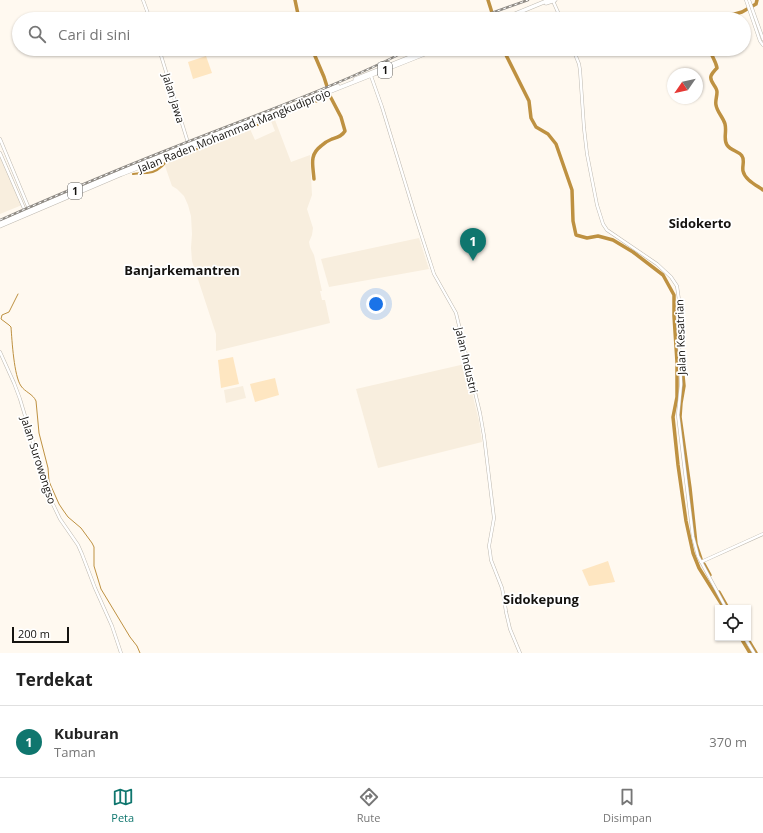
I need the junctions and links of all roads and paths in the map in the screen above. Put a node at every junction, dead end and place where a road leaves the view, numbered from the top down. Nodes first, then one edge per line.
1 (143, 0) edge
2 (549, 0) edge
3 (554, 0) edge
4 (746, 0) edge
5 (749, 0) edge
6 (749, 6) junction
7 (147, 12) edge
8 (520, 12) edge
9 (526, 12) edge
10 (558, 12) edge
11 (751, 12) junction
12 (763, 39) edge
13 (763, 45) edge
14 (161, 56) edge
15 (413, 56) edge
16 (420, 56) edge
17 (576, 56) edge
18 (371, 76) junction
19 (331, 90) junction
20 (0, 140) edge
21 (189, 146) junction
22 (0, 153) edge
23 (9, 160) junction
24 (4, 162) junction
25 (28, 213) junction
26 (0, 223) edge
27 (0, 226) edge
28 (0, 352) edge
29 (763, 534) edge
30 (702, 561) junction
31 (724, 605) edge
32 (747, 641) edge
33 (121, 653) edge
34 (520, 653) edge
35 (754, 653) edge

1 - 7 street
2 - 8 highway
3 - 9 highway
3 - 10 street
4 - 6 street
5 - 6 street
6 - 11 street
11 - 12 street
11 - 13 street
14 - 21 street, Jalan Jawa
15 - 19 highway, Jalan Raden Mohammad Mangkudiprojo / 1
16 - 18 highway, Jalan Raden Mohammad Mangkudiprojo / 1
17 - 30 street, Jalan Kesatrian
18 - 19 highway, Jalan Raden Mohammad Mangkudiprojo / 1
18 - 34 street, Jalan Industri
19 - 21 highway, Jalan Raden Mohammad Mangkudiprojo / 1
20 - 23 street
21 - 25 highway, Jalan Raden Mohammad Mangkudiprojo / 1
22 - 24 street
23 - 24 street
23 - 25 street
24 - 25 street
25 - 26 highway, 1
25 - 27 highway, 1
28 - 33 street, Jalan Surowongso
29 - 30 street
30 - 31 street, Jalan Kesatrian
32 - 35 street

